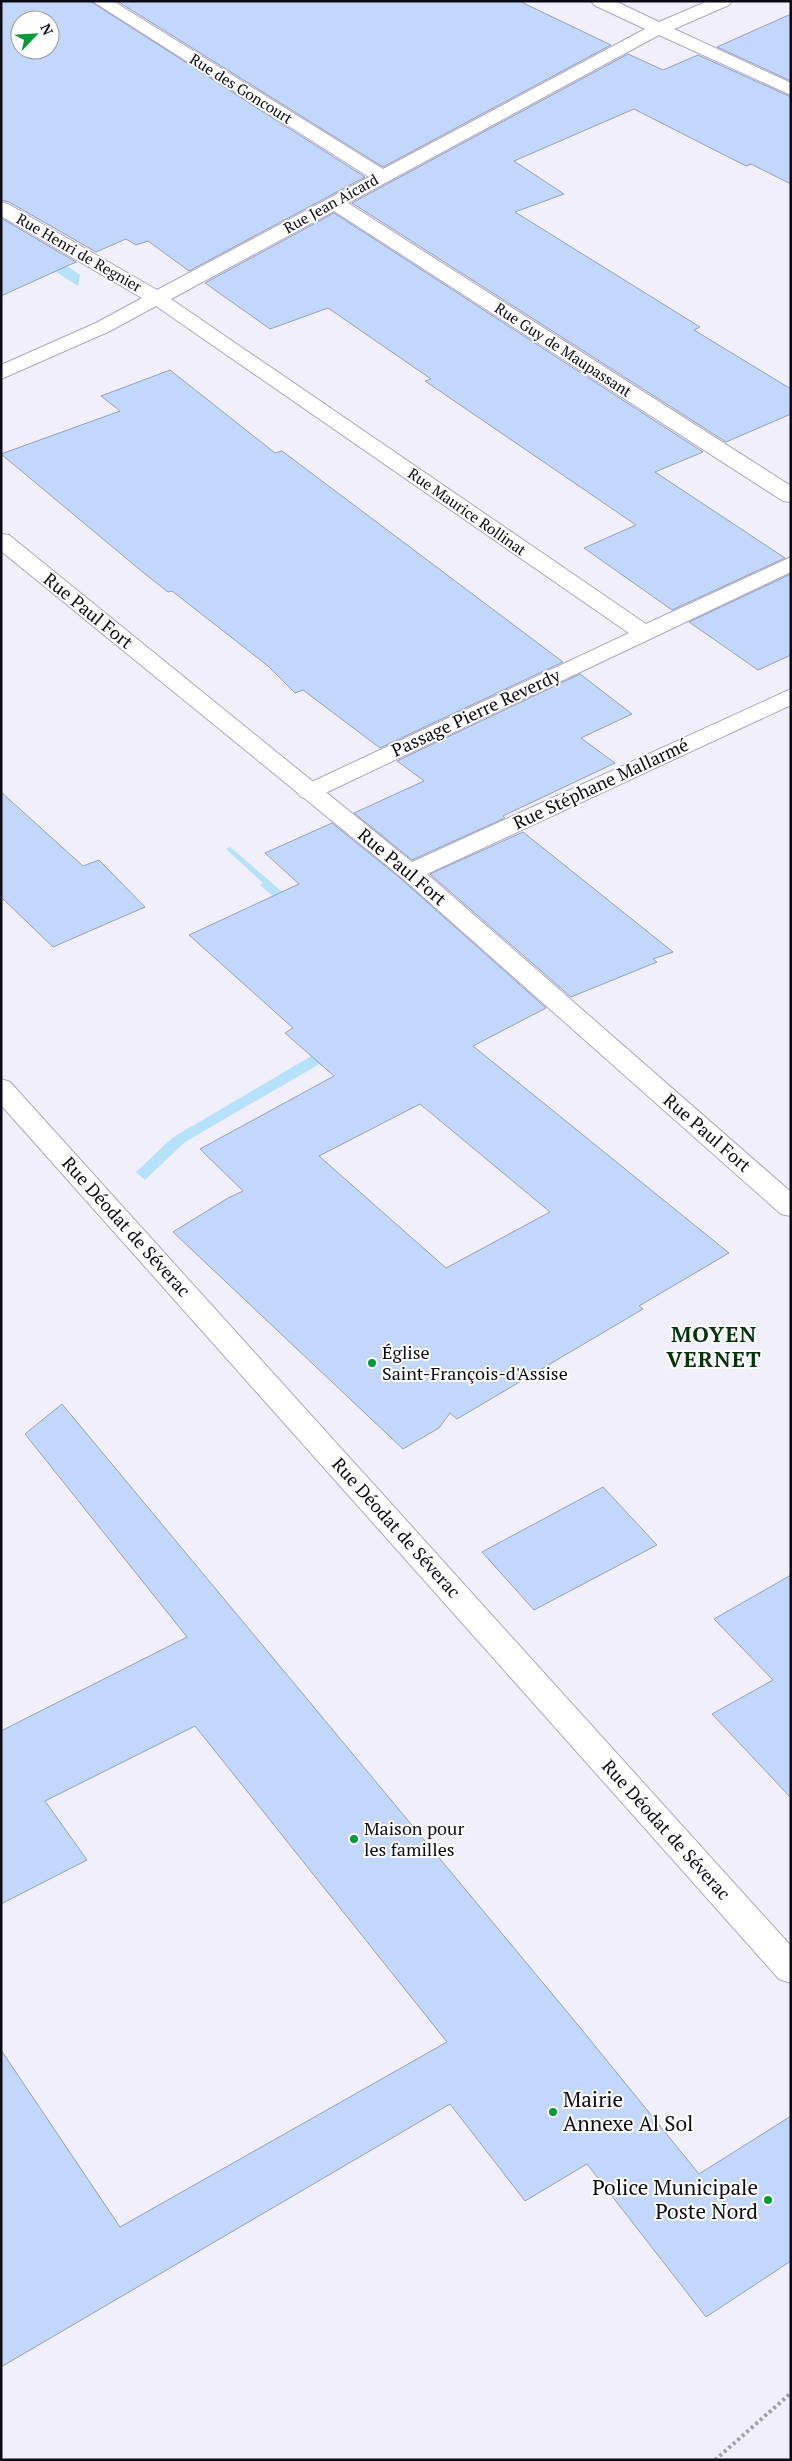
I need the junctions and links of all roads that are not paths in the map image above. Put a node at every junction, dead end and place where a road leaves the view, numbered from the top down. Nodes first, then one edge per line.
1 (101, 1) edge
2 (600, 1) edge
3 (723, 1) edge
4 (658, 29) junction
5 (791, 90) edge
6 (382, 177) junction
7 (335, 203) junction
8 (1, 208) edge
9 (157, 298) junction
10 (1, 373) edge
11 (791, 496) edge
12 (1, 540) edge
13 (791, 564) edge
14 (644, 633) junction
15 (791, 696) edge
16 (309, 792) junction
17 (410, 872) junction
18 (1, 1088) edge
19 (791, 1207) edge
20 (791, 1969) edge

1 - 6 street, Rue des Goncourt
2 - 4 street
3 - 4 street, Rue Jean Aicard
4 - 5 street
4 - 6 street, Rue Jean Aicard
6 - 7 street, Rue Jean Aicard
7 - 9 street, Rue Jean Aicard
7 - 11 street, Rue Guy de Maupassant
8 - 9 street, Rue Henri de Regnier
9 - 10 street, Rue Jean Aicard
9 - 14 street, Rue Maurice Rollinat
12 - 16 street, Rue Paul Fort
13 - 14 street
14 - 16 street, Passage Pierre Reverdy
15 - 17 street, Rue Stéphane Mallarmé
16 - 17 street, Rue Paul Fort
17 - 19 street, Rue Paul Fort
18 - 20 street, Rue Déodat de Séverac

